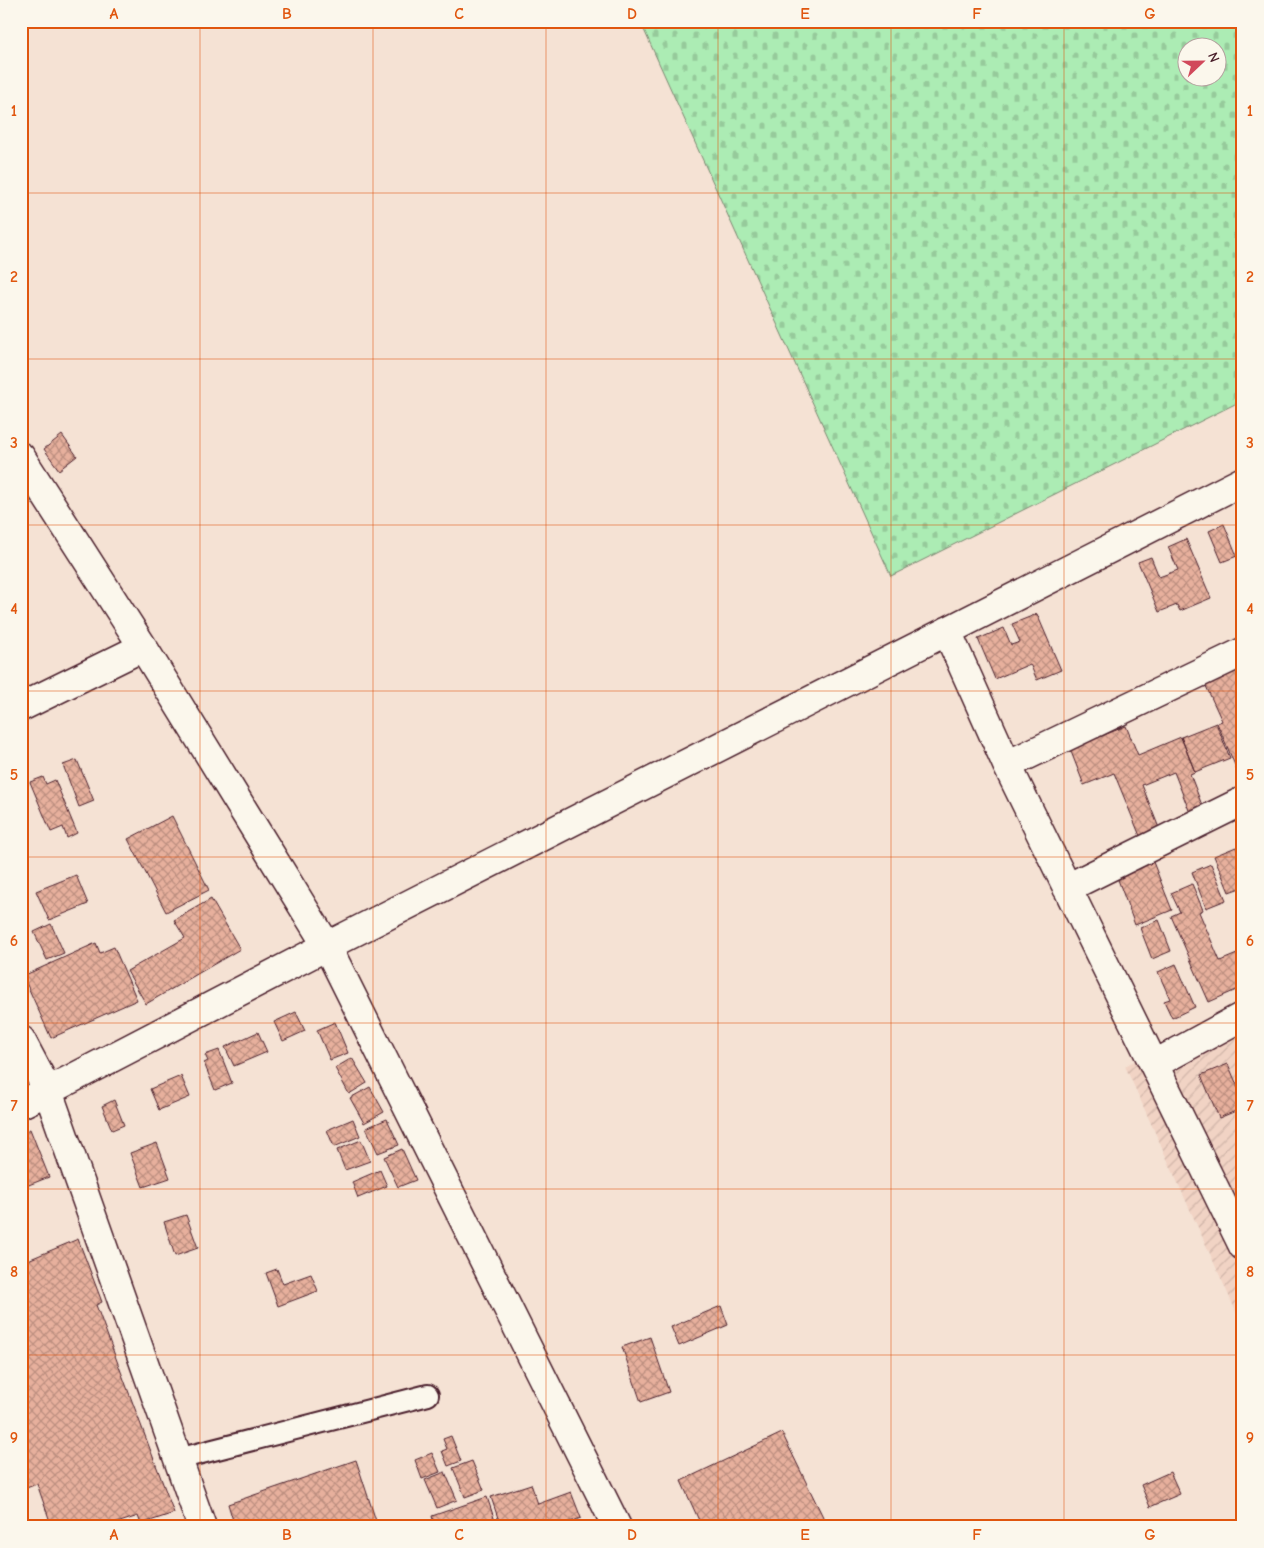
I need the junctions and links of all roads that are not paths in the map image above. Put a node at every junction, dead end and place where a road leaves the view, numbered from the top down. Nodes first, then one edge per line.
1 (21, 457) edge
2 (1243, 481) edge
3 (947, 631) junction
4 (143, 647) junction
5 (1243, 652) edge
6 (21, 707) edge
7 (1007, 765) junction
8 (1243, 801) edge
9 (1067, 888) junction
10 (327, 946) junction
11 (1243, 1016) edge
12 (21, 1040) edge
13 (1155, 1064) junction
14 (48, 1091) junction
15 (21, 1104) edge
16 (1243, 1246) edge
17 (428, 1395) dead end
18 (178, 1459) junction
19 (202, 1527) edge
20 (616, 1527) edge

1 - 4 street
2 - 3 street
3 - 7 street
3 - 10 street
4 - 6 street
4 - 10 street
5 - 7 street
7 - 9 street
8 - 9 street
9 - 13 street
10 - 14 street
10 - 20 street
11 - 13 street
12 - 14 street
13 - 16 street
14 - 15 street
14 - 18 street
17 - 18 lane
18 - 19 street

